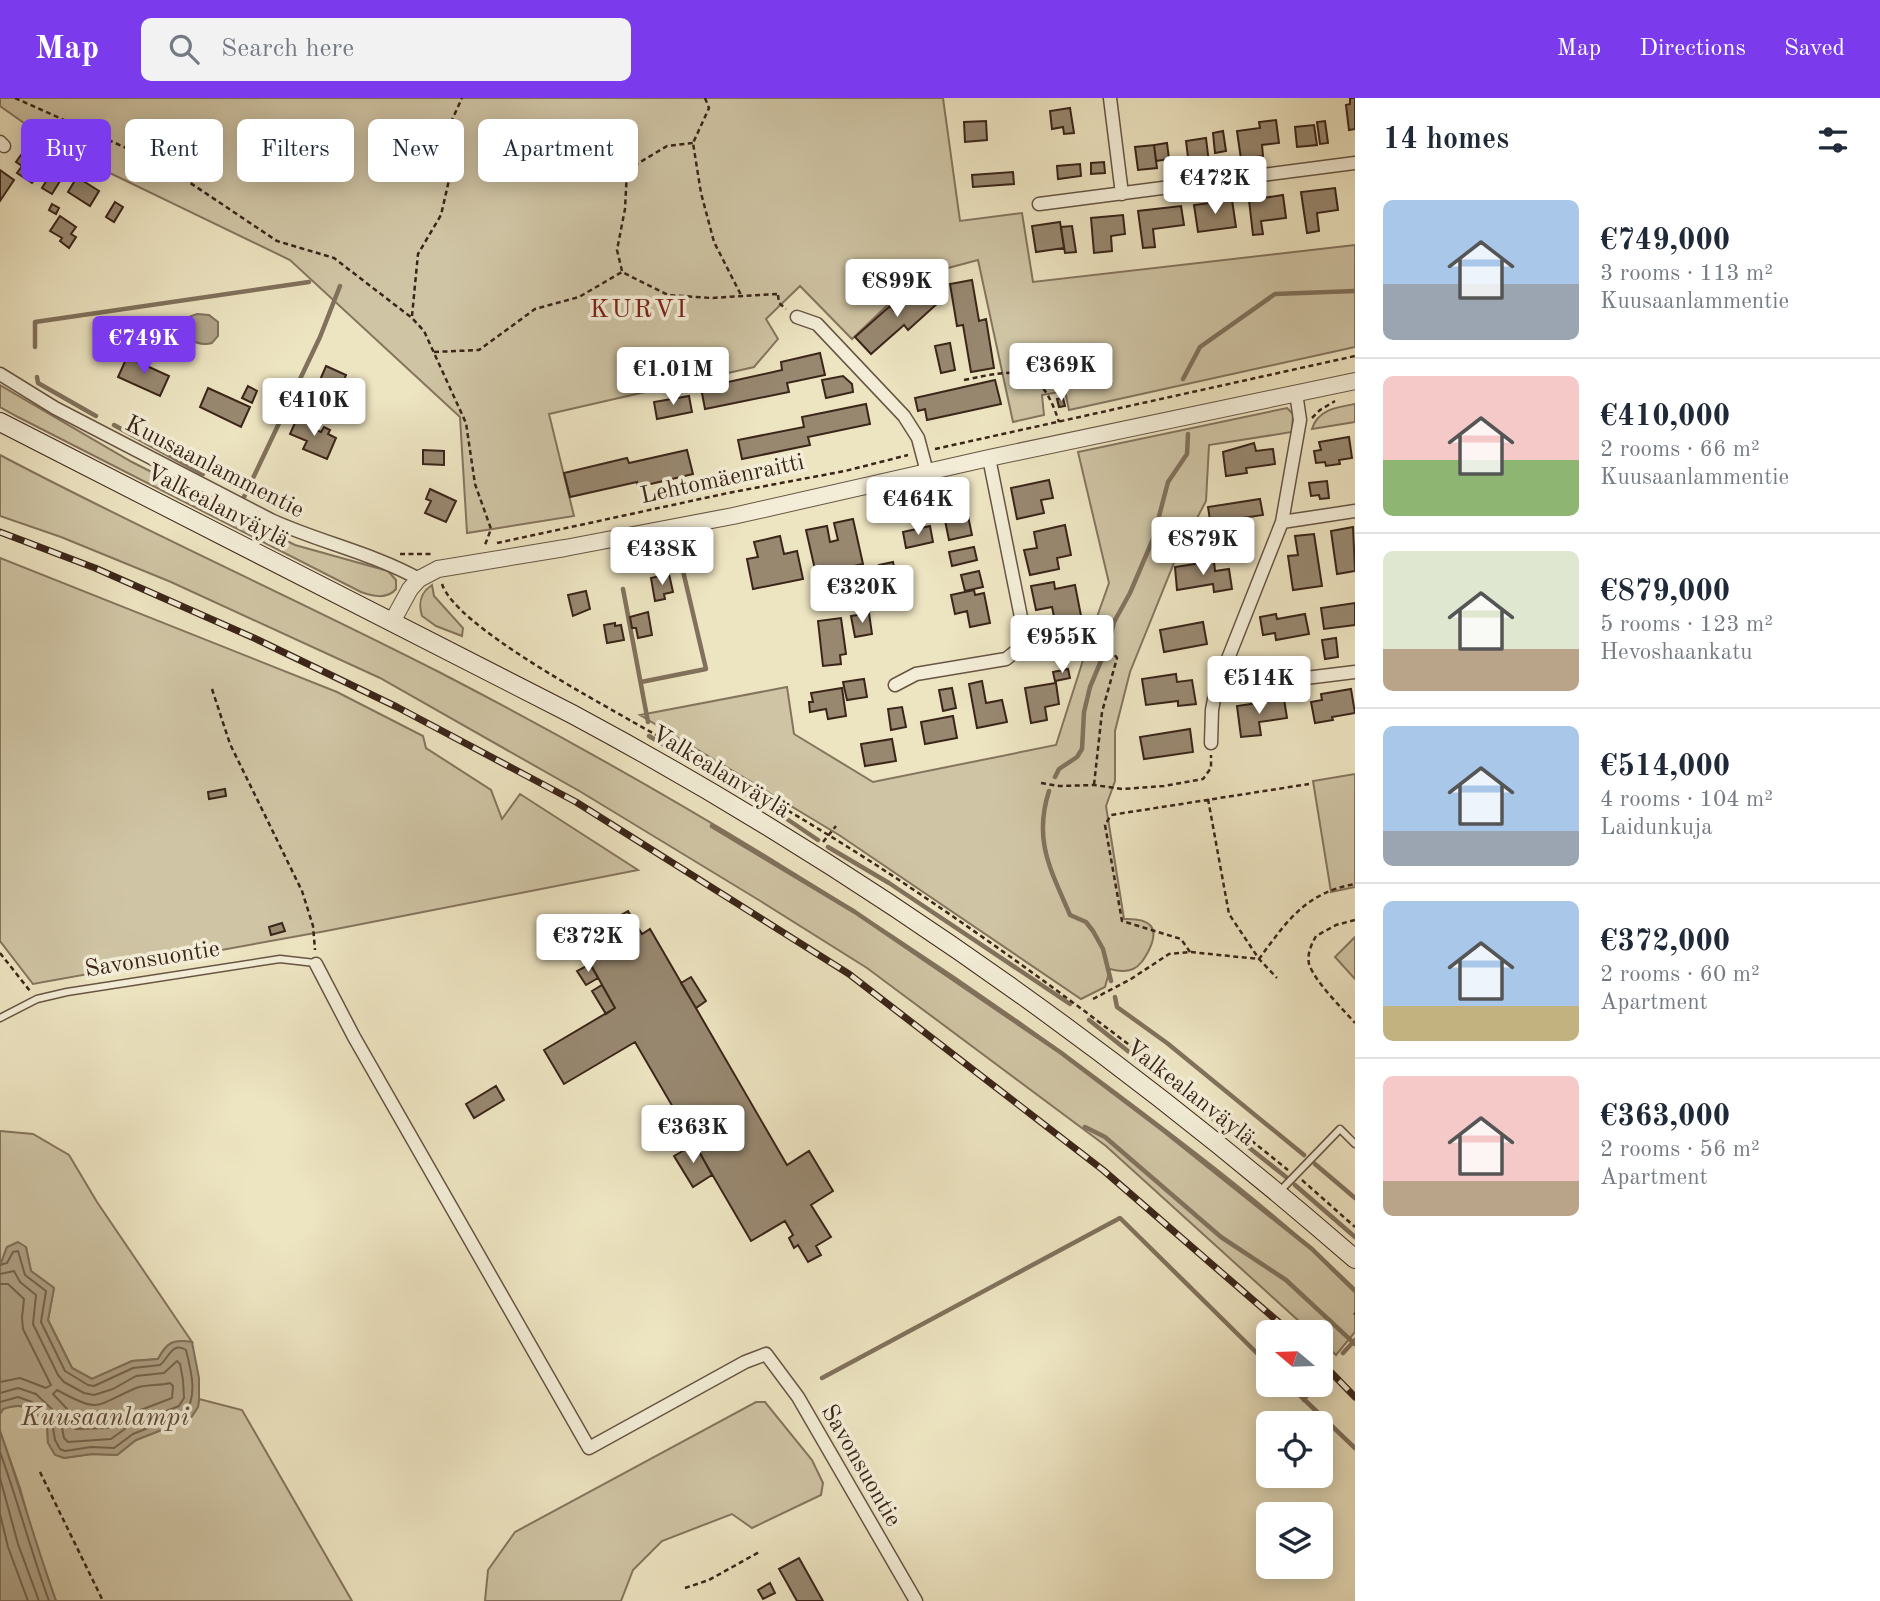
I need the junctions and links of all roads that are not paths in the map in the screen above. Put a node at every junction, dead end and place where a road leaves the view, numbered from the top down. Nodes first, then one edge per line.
1 (1111, 98) edge
2 (1355, 163) edge
3 (1122, 194) junction
4 (1039, 204) dead end
5 (797, 317) road end
6 (0, 374) edge
7 (1355, 381) edge
8 (1296, 393) junction
9 (0, 422) edge
10 (989, 458) junction
11 (927, 472) junction
12 (1355, 510) edge
13 (1282, 522) junction
14 (419, 579) junction
15 (392, 622) junction
16 (1355, 672) edge
17 (895, 685) dead end
18 (1216, 689) junction
19 (1211, 743) road end
20 (316, 964) joint
21 (0, 1018) edge
22 (1355, 1144) edge
23 (1278, 1192) junction
24 (1355, 1259) edge
25 (916, 1601) edge

1 - 3 street
2 - 3 street
3 - 4 street
5 - 11 street
6 - 14 street, Kuusaanlammentie
7 - 8 street
8 - 10 street
8 - 13 street
9 - 15 main road, Valkealanväylä
10 - 11 street
10 - 17 street
11 - 14 street
12 - 13 street
13 - 18 street
14 - 15 street
15 - 23 main road, Valkealanväylä
16 - 18 street
18 - 19 street
20 - 21 lane, Savonsuontie
20 - 25 street, Savonsuontie
22 - 23 lane
23 - 24 main road, Valkealanväylä

